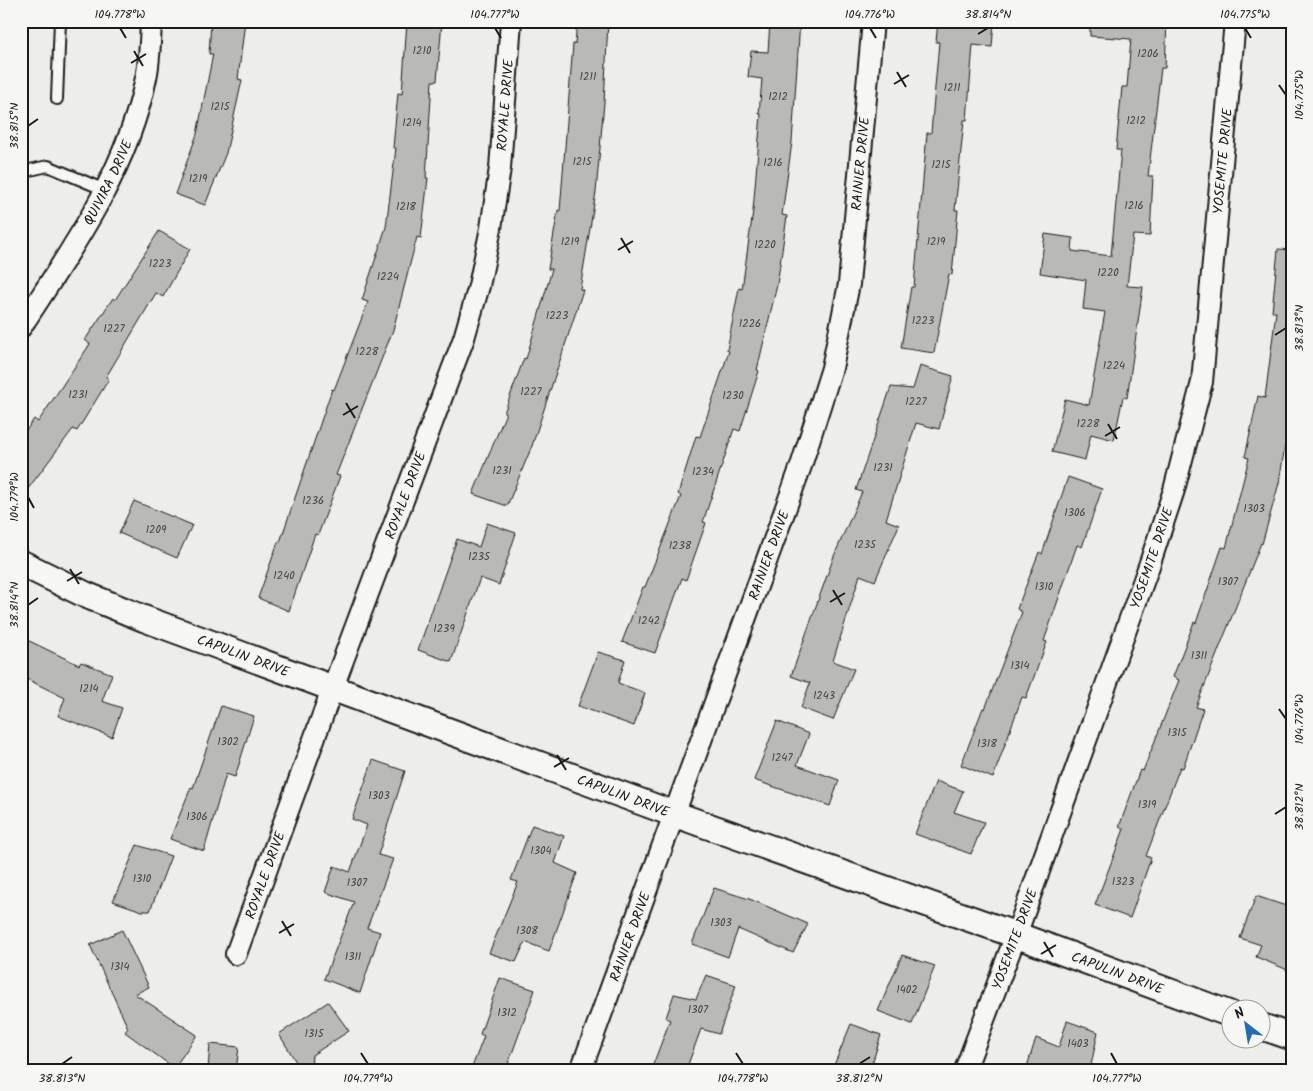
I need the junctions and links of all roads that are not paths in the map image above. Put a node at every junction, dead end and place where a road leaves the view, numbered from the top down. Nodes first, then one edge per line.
1 (60, 21) edge
2 (151, 21) edge
3 (511, 21) edge
4 (873, 21) edge
5 (1235, 21) edge
6 (57, 99) dead end
7 (21, 176) edge
8 (106, 190) junction
9 (21, 327) edge
10 (21, 563) edge
11 (333, 687) junction
12 (674, 814) junction
13 (1016, 935) junction
14 (236, 954) dead end
15 (1220, 1010) edge
16 (1270, 1029) edge
17 (1292, 1037) edge
18 (581, 1070) edge
19 (965, 1070) edge

1 - 6 lane
2 - 8 street, QUIVIRA DRIVE
3 - 11 street, ROYALE DRIVE
4 - 12 street, RAINIER DRIVE
5 - 13 street, YOSEMITE DRIVE
7 - 8 lane
8 - 9 street, QUIVIRA DRIVE
10 - 11 street, CAPULIN DRIVE
11 - 12 street, CAPULIN DRIVE
11 - 14 street, ROYALE DRIVE
12 - 13 street, CAPULIN DRIVE
12 - 18 street, RAINIER DRIVE
13 - 15 street, CAPULIN DRIVE
13 - 19 street, YOSEMITE DRIVE
16 - 17 street

